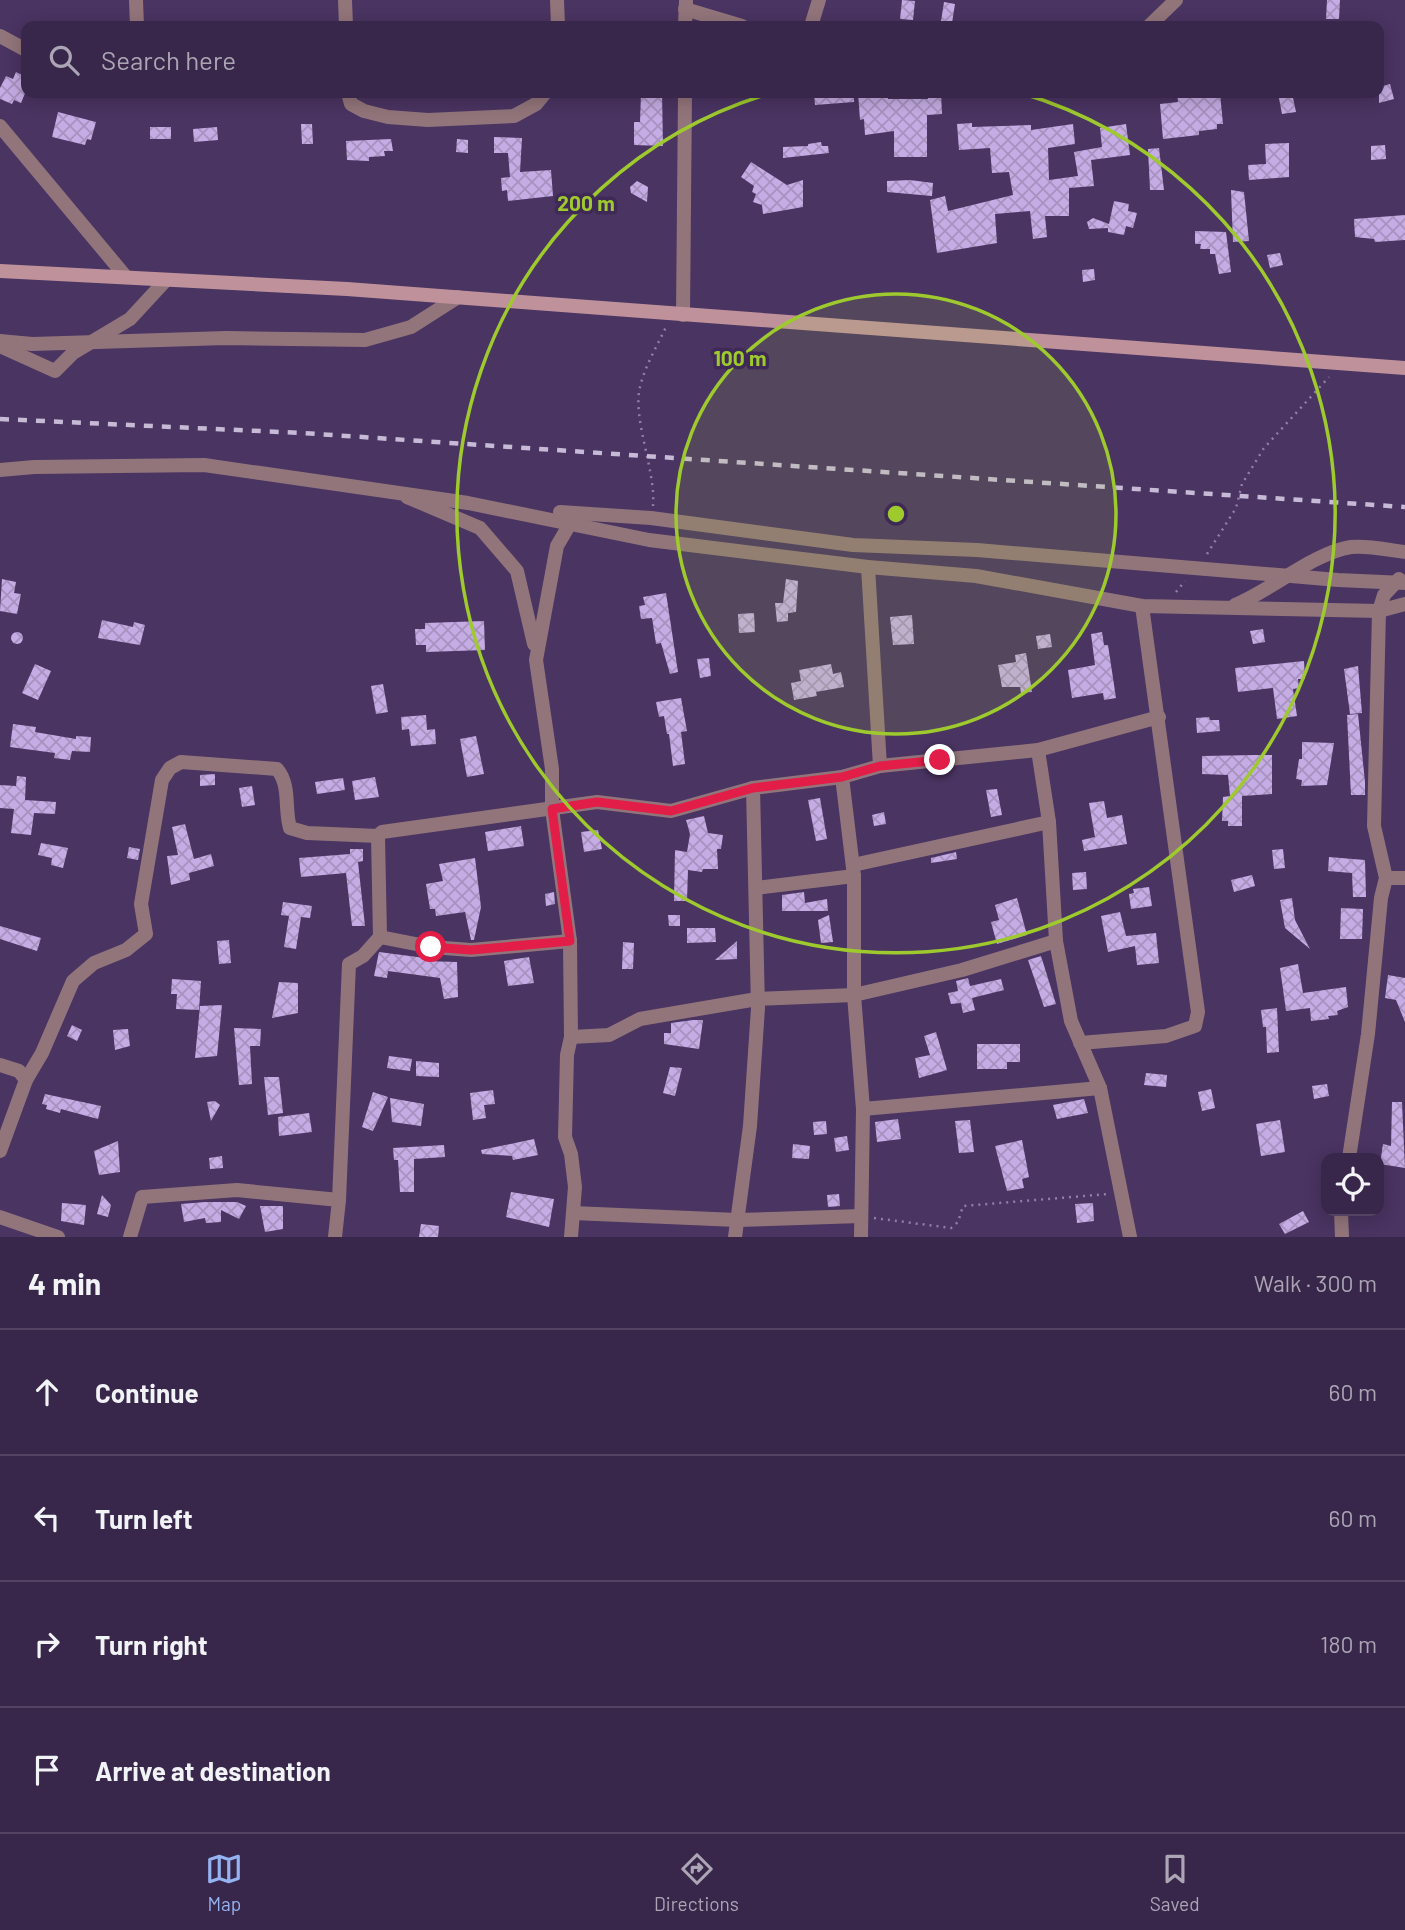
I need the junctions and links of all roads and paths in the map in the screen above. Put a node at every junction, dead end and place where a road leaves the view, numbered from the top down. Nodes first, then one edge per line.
1 (136, 0) edge
2 (345, 0) edge
3 (557, 0) edge
4 (819, 0) edge
5 (1176, 0) edge
6 (685, 5) edge
7 (137, 21) edge
8 (346, 21) edge
9 (558, 21) edge
10 (728, 21) edge
11 (813, 21) edge
12 (1154, 21) edge
13 (0, 36) edge
14 (21, 47) edge
15 (349, 98) edge
16 (541, 98) edge
17 (685, 98) edge
18 (0, 126) edge
19 (3, 272) edge
20 (127, 277) junction
21 (166, 280) junction
22 (458, 298) junction
23 (677, 315) junction
24 (97, 339) junction
25 (0, 344) edge
26 (1338, 362) junction
27 (1405, 368) edge
28 (0, 470) edge
29 (394, 491) junction
30 (534, 514) junction
31 (651, 518) junction
32 (571, 522) junction
33 (1405, 552) edge
34 (868, 567) junction
35 (1197, 567) junction
36 (1290, 577) junction
37 (1401, 580) edge
38 (1165, 604) junction
39 (1405, 604) edge
40 (1142, 606) junction
41 (1230, 607) junction
42 (1379, 611) junction
43 (536, 660) junction
44 (1159, 717) junction
45 (1038, 750) junction
46 (880, 766) junction
47 (842, 777) junction
48 (753, 788) junction
49 (552, 809) junction
50 (1049, 822) junction
51 (378, 836) junction
52 (853, 871) junction
53 (1386, 878) junction
54 (1405, 878) edge
55 (756, 888) junction
56 (380, 937) junction
57 (570, 941) junction
58 (1056, 941) junction
59 (854, 995) junction
60 (757, 999) junction
61 (571, 1037) junction
62 (1080, 1043) junction
63 (0, 1065) edge
64 (26, 1080) junction
65 (1100, 1088) junction
66 (863, 1109) junction
67 (0, 1151) edge
68 (1350, 1153) edge
69 (1122, 1193) junction
70 (339, 1200) junction
71 (573, 1213) junction
72 (861, 1216) junction
73 (1340, 1216) edge
74 (0, 1217) edge
75 (737, 1220) junction
76 (1127, 1232) edge
77 (58, 1237) edge
78 (130, 1237) edge
79 (335, 1237) edge
80 (571, 1237) edge
81 (735, 1237) edge
82 (861, 1237) edge
83 (1342, 1237) edge

1 - 7 street
2 - 8 street
3 - 9 street
4 - 11 street
5 - 12 street
6 - 10 street
13 - 14 street
15 - 16 street
17 - 23 street
18 - 20 street
19 - 20 street
20 - 21 street
21 - 22 street
21 - 24 street
22 - 23 street
22 - 24 street
23 - 26 street
23 - 31 path
24 - 25 street
24 - 25 street
26 - 27 street
26 - 35 path
28 - 29 street
29 - 30 street
29 - 43 street
30 - 31 street
30 - 32 street
31 - 35 street
32 - 34 street
32 - 43 street
33 - 36 street
34 - 40 street
34 - 46 street
35 - 36 street
35 - 38 path
36 - 37 street
36 - 41 street
37 - 42 street
38 - 40 street
38 - 41 street
39 - 42 street
40 - 44 street
41 - 42 street
42 - 53 street
43 - 49 street
44 - 45 street
44 - 62 street
45 - 46 street
45 - 50 street
46 - 47 street
47 - 48 street
47 - 52 street
48 - 49 street
48 - 55 street
49 - 51 street
49 - 57 street
50 - 52 street
50 - 58 street
51 - 56 street
51 - 64 street
52 - 55 street
52 - 59 street
53 - 54 street
53 - 68 street
55 - 60 street
56 - 57 street
56 - 70 street
57 - 61 street
58 - 59 street
58 - 62 street
59 - 60 street
59 - 66 street
60 - 61 street
60 - 75 street
61 - 71 street
62 - 65 street
63 - 64 street
64 - 67 street
65 - 66 street
65 - 69 street
66 - 72 street
69 - 72 path
69 - 76 street
70 - 78 street
70 - 79 street
71 - 75 street
71 - 80 street
72 - 75 street
72 - 82 street
73 - 83 street
74 - 77 street
75 - 81 street

